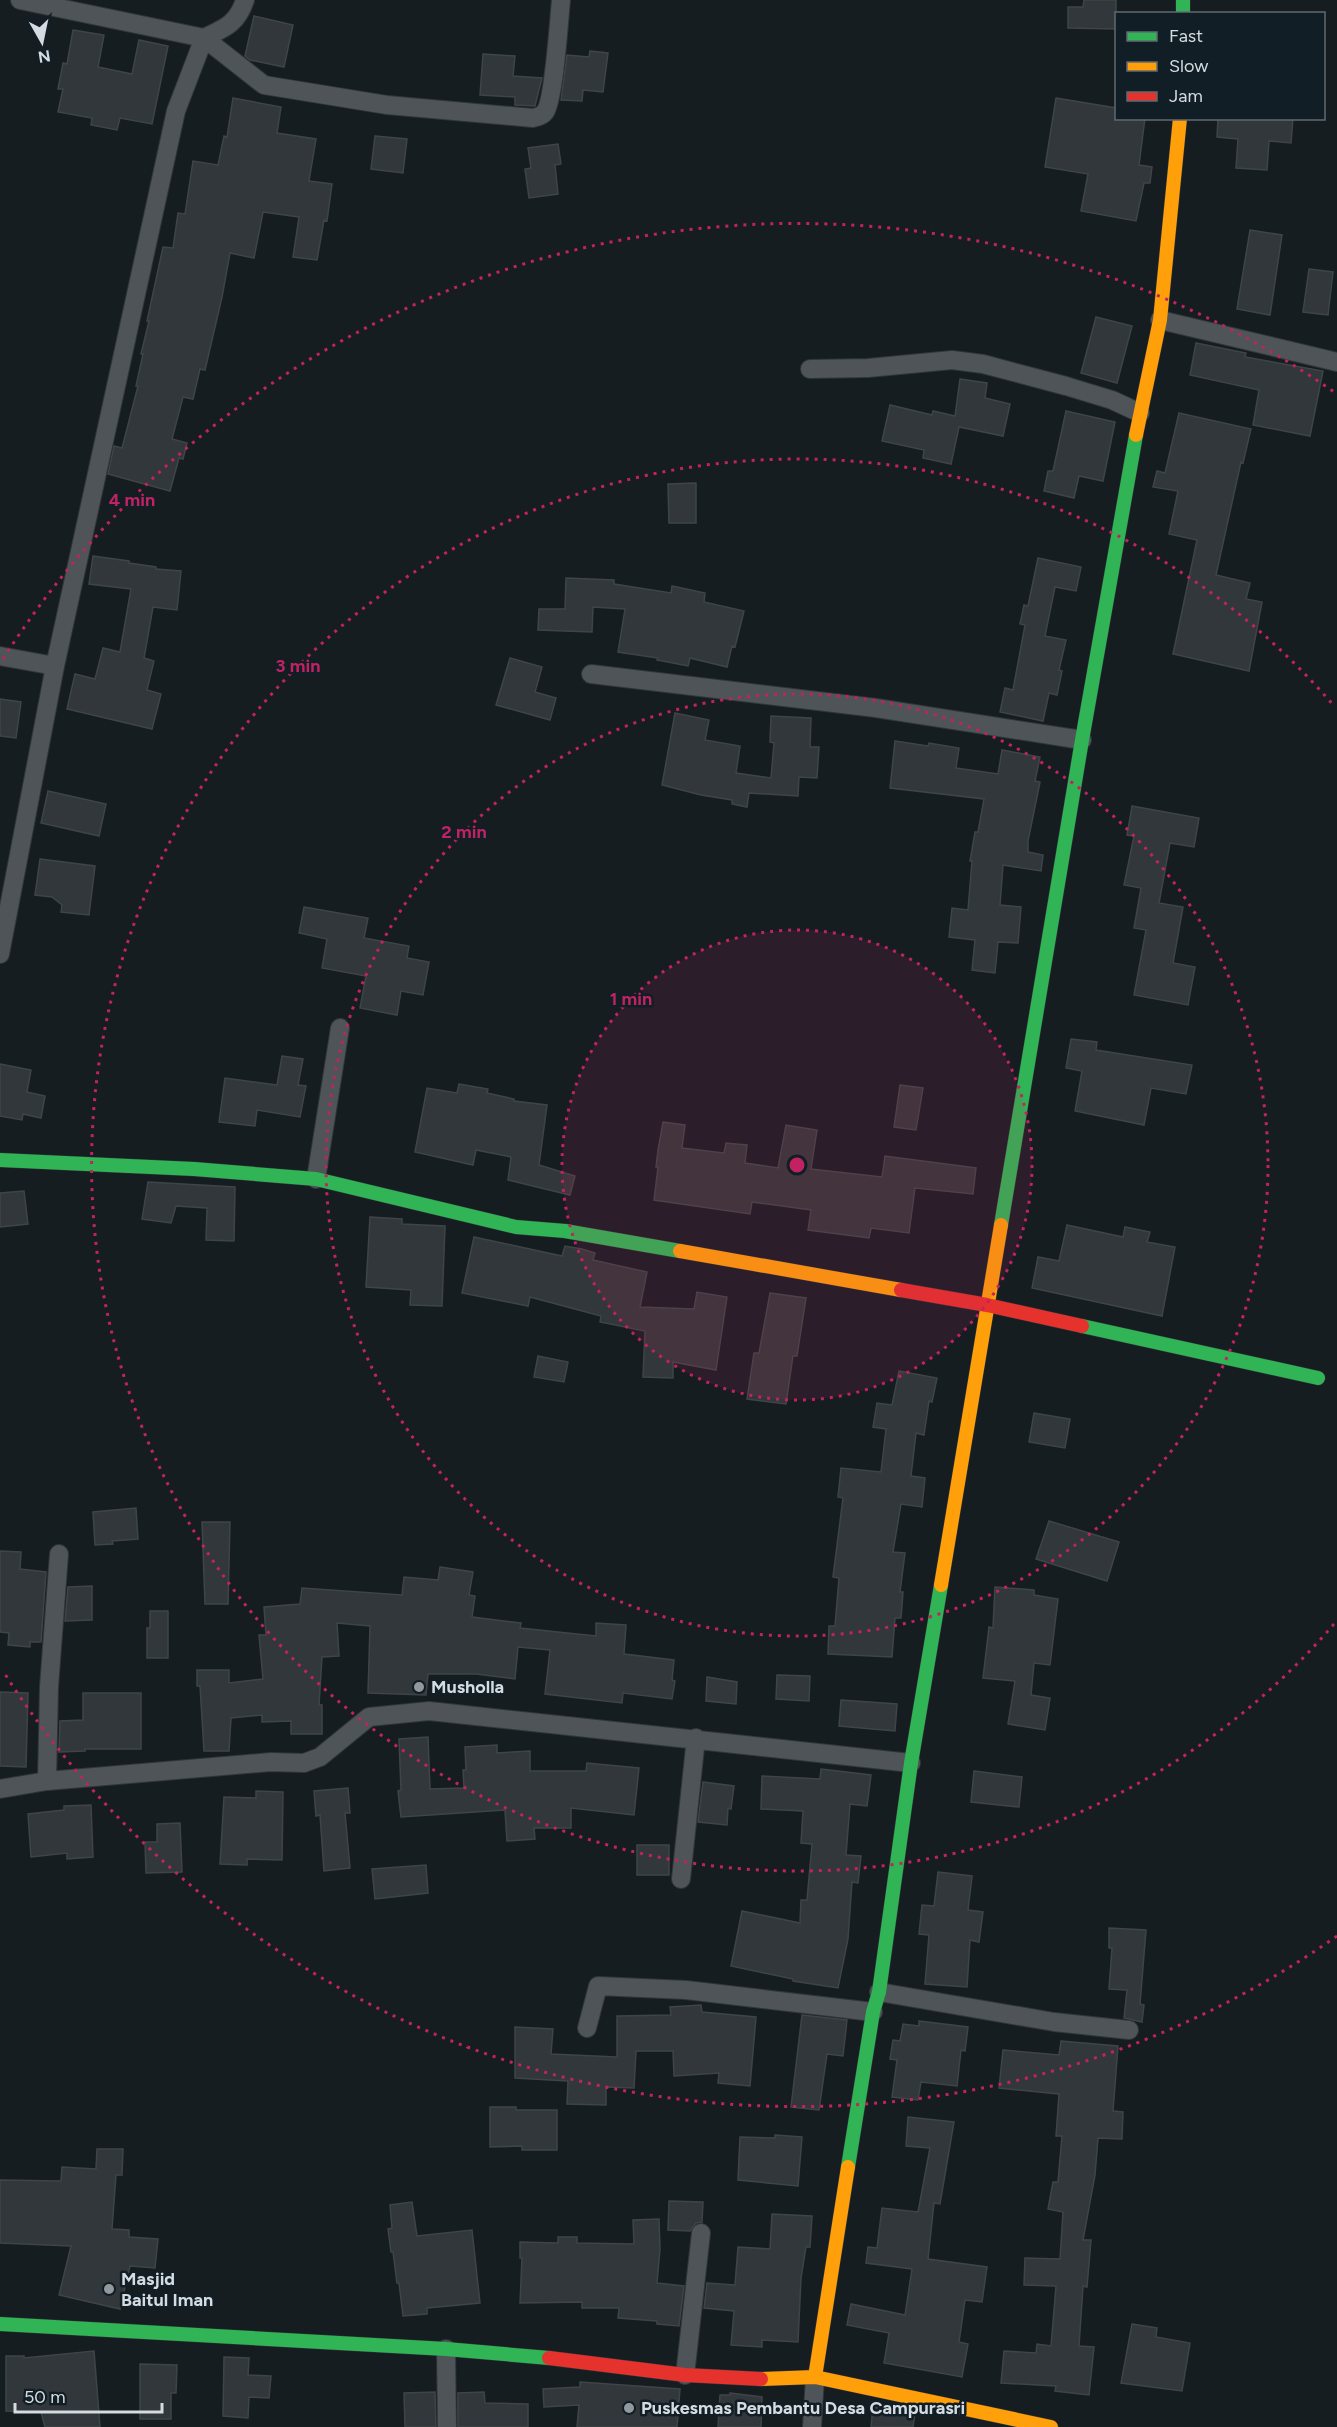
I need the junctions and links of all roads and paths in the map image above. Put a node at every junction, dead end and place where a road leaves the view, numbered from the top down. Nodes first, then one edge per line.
1 (20, 0) edge
2 (244, 0) edge
3 (561, 0) edge
4 (204, 39) junction
5 (1180, 120) edge
6 (1160, 320) junction
7 (1337, 362) edge
8 (810, 369) dead end
9 (1140, 413) junction
10 (0, 656) edge
11 (55, 666) junction
12 (591, 674) dead end
13 (1082, 740) junction
14 (0, 954) edge
15 (340, 1028) dead end
16 (0, 1160) edge
17 (316, 1179) junction
18 (987, 1305) junction
19 (1318, 1378) dead end
20 (59, 1554) dead end
21 (696, 1738) junction
22 (911, 1763) junction
23 (47, 1781) junction
24 (0, 1790) edge
25 (681, 1880) dead end
26 (879, 1992) junction
27 (873, 2012) junction
28 (587, 2028) dead end
29 (1129, 2030) dead end
30 (701, 2234) dead end
31 (0, 2324) edge
32 (446, 2349) junction
33 (685, 2375) junction
34 (815, 2377) junction
35 (447, 2427) edge
36 (812, 2427) edge
37 (1052, 2427) edge

1 - 4 street
2 - 4 street
3 - 4 street
4 - 11 street
5 - 6 street
6 - 7 street
6 - 9 street
8 - 9 street
9 - 13 street
10 - 11 street
11 - 14 street
12 - 13 street
13 - 18 street
15 - 17 street
16 - 17 street
17 - 18 street
18 - 19 street
18 - 22 street
20 - 23 street
21 - 22 street
21 - 23 street
21 - 25 street
22 - 26 street
23 - 24 street
26 - 27 street
26 - 29 street
27 - 28 street
27 - 34 street
30 - 33 street
31 - 32 street
32 - 33 street
32 - 35 street
33 - 34 street
34 - 36 street
34 - 37 street

